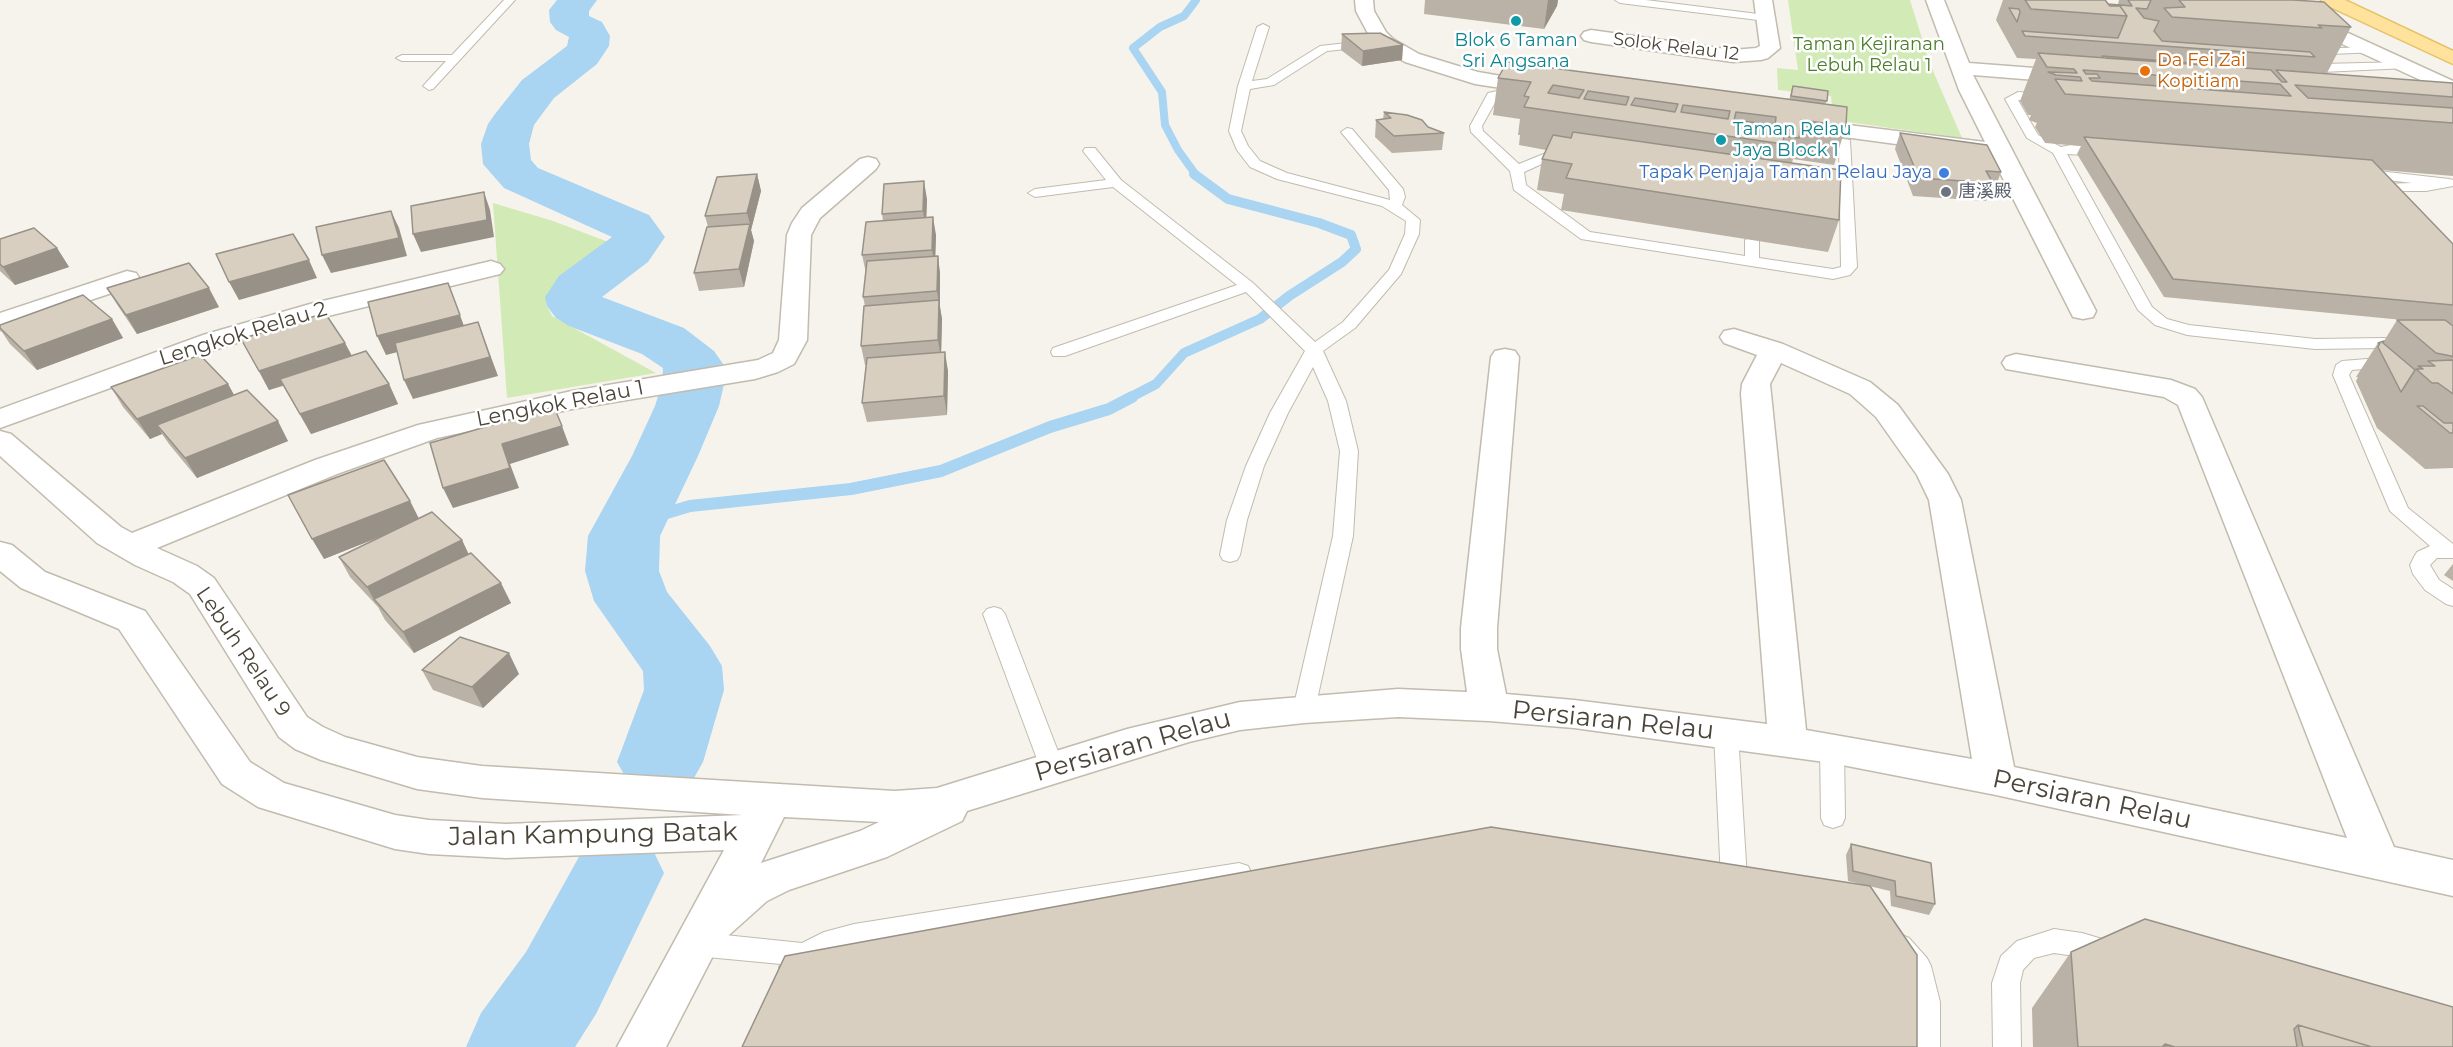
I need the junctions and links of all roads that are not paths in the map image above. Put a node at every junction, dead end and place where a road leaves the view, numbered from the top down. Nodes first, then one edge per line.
1 (510, 0) edge
2 (1364, 0) edge
3 (1620, 0) edge
4 (1935, 0) edge
5 (2261, 0) edge
6 (2331, 0) edge
7 (1765, 9) edge
8 (1263, 27) dead end
9 (1591, 36) dead end
10 (1347, 46) edge
11 (2370, 50) junction
12 (2306, 52) edge
13 (402, 58) dead end
14 (457, 58) junction
15 (2453, 58) edge
16 (2403, 66) junction
17 (1961, 68) junction
18 (2322, 68) edge
19 (2088, 78) edge
20 (429, 86) dead end
21 (1244, 86) junction
22 (2453, 89) edge
23 (2064, 99) edge
24 (1347, 132) dead end
25 (1845, 137) junction
26 (1090, 151) dead end
27 (2000, 151) junction
28 (2060, 151) junction
29 (2118, 153) edge
30 (1586, 160) edge
31 (868, 164) dead end
32 (1517, 170) junction
33 (2344, 172) edge
34 (1116, 183) junction
35 (2451, 183) edge
36 (1847, 188) junction
37 (1035, 194) dead end
38 (1828, 195) edge
39 (1532, 197) junction
40 (1563, 203) dead end
41 (2405, 206) edge
42 (1394, 207) junction
43 (1752, 240) edge
44 (1752, 262) junction
45 (491, 269) dead end
46 (126, 279) dead end
47 (1248, 286) junction
48 (2083, 311) dead end
49 (0, 322) edge
50 (1734, 337) dead end
51 (2453, 342) edge
52 (1314, 350) junction
53 (1773, 350) junction
54 (1059, 352) dead end
55 (1505, 357) dead end
56 (2406, 362) edge
57 (2016, 363) dead end
58 (0, 419) edge
59 (0, 440) edge
60 (129, 547) junction
61 (2450, 551) edge
62 (0, 553) edge
63 (1230, 555) dead end
64 (2453, 599) edge
65 (994, 615) dead end
66 (1488, 707) junction
67 (1304, 709) junction
68 (1726, 733) junction
69 (1788, 741) junction
70 (1832, 748) junction
71 (1052, 767) junction
72 (1996, 779) junction
73 (980, 791) junction
74 (764, 816) junction
75 (1833, 818) dead end
76 (2378, 861) junction
77 (1263, 870) edge
78 (2453, 878) edge
79 (1733, 880) edge
80 (1884, 930) edge
81 (700, 937) junction
82 (805, 955) junction
83 (2128, 958) edge
84 (776, 991) edge
85 (641, 1047) edge
86 (1926, 1047) edge
87 (2007, 1047) edge

1 - 14 lane
2 - 25 street
3 - 7 lane
4 - 17 street
5 - 11 street
6 - 15 main road
7 - 9 street, Solok Relau 12
8 - 21 lane
10 - 21 lane
11 - 12 lane
11 - 16 street
13 - 14 lane
14 - 20 lane
16 - 18 lane
16 - 22 street
17 - 19 street
17 - 27 street
21 - 42 lane
23 - 28 lane
24 - 42 lane
25 - 27 street
25 - 32 lane
25 - 36 lane
26 - 34 lane
27 - 48 street
28 - 29 lane
28 - 51 lane
30 - 32 lane
31 - 60 street, Lengkok Relau 1
32 - 39 lane
33 - 35 lane
34 - 37 lane
34 - 47 lane
35 - 41 lane
36 - 38 lane
36 - 44 lane
39 - 40 lane
39 - 44 lane
42 - 52 lane
43 - 44 lane
45 - 58 street, Lengkok Relau 2
46 - 49 street
47 - 52 lane
47 - 54 lane
50 - 53 street
52 - 63 lane
52 - 67 lane
53 - 69 street
53 - 72 street
55 - 66 street
56 - 61 lane
57 - 76 street
59 - 60 street, Lebuh Relau 9
60 - 74 street, Lebuh Relau 9
61 - 64 lane
62 - 74 street, Jalan Kampung Batak
65 - 71 lane
66 - 67 street, Persiaran Relau
66 - 68 street, Persiaran Relau
67 - 71 street, Persiaran Relau
68 - 69 street, Persiaran Relau
68 - 79 lane
69 - 70 street, Persiaran Relau
70 - 72 street, Persiaran Relau
70 - 75 lane
71 - 73 street, Persiaran Relau
72 - 76 street, Persiaran Relau
73 - 74 street, Persiaran Relau
73 - 81 street
74 - 81 street
76 - 78 street, Persiaran Relau
77 - 82 lane
80 - 86 lane
81 - 82 lane
81 - 85 street
82 - 84 lane
83 - 87 lane

